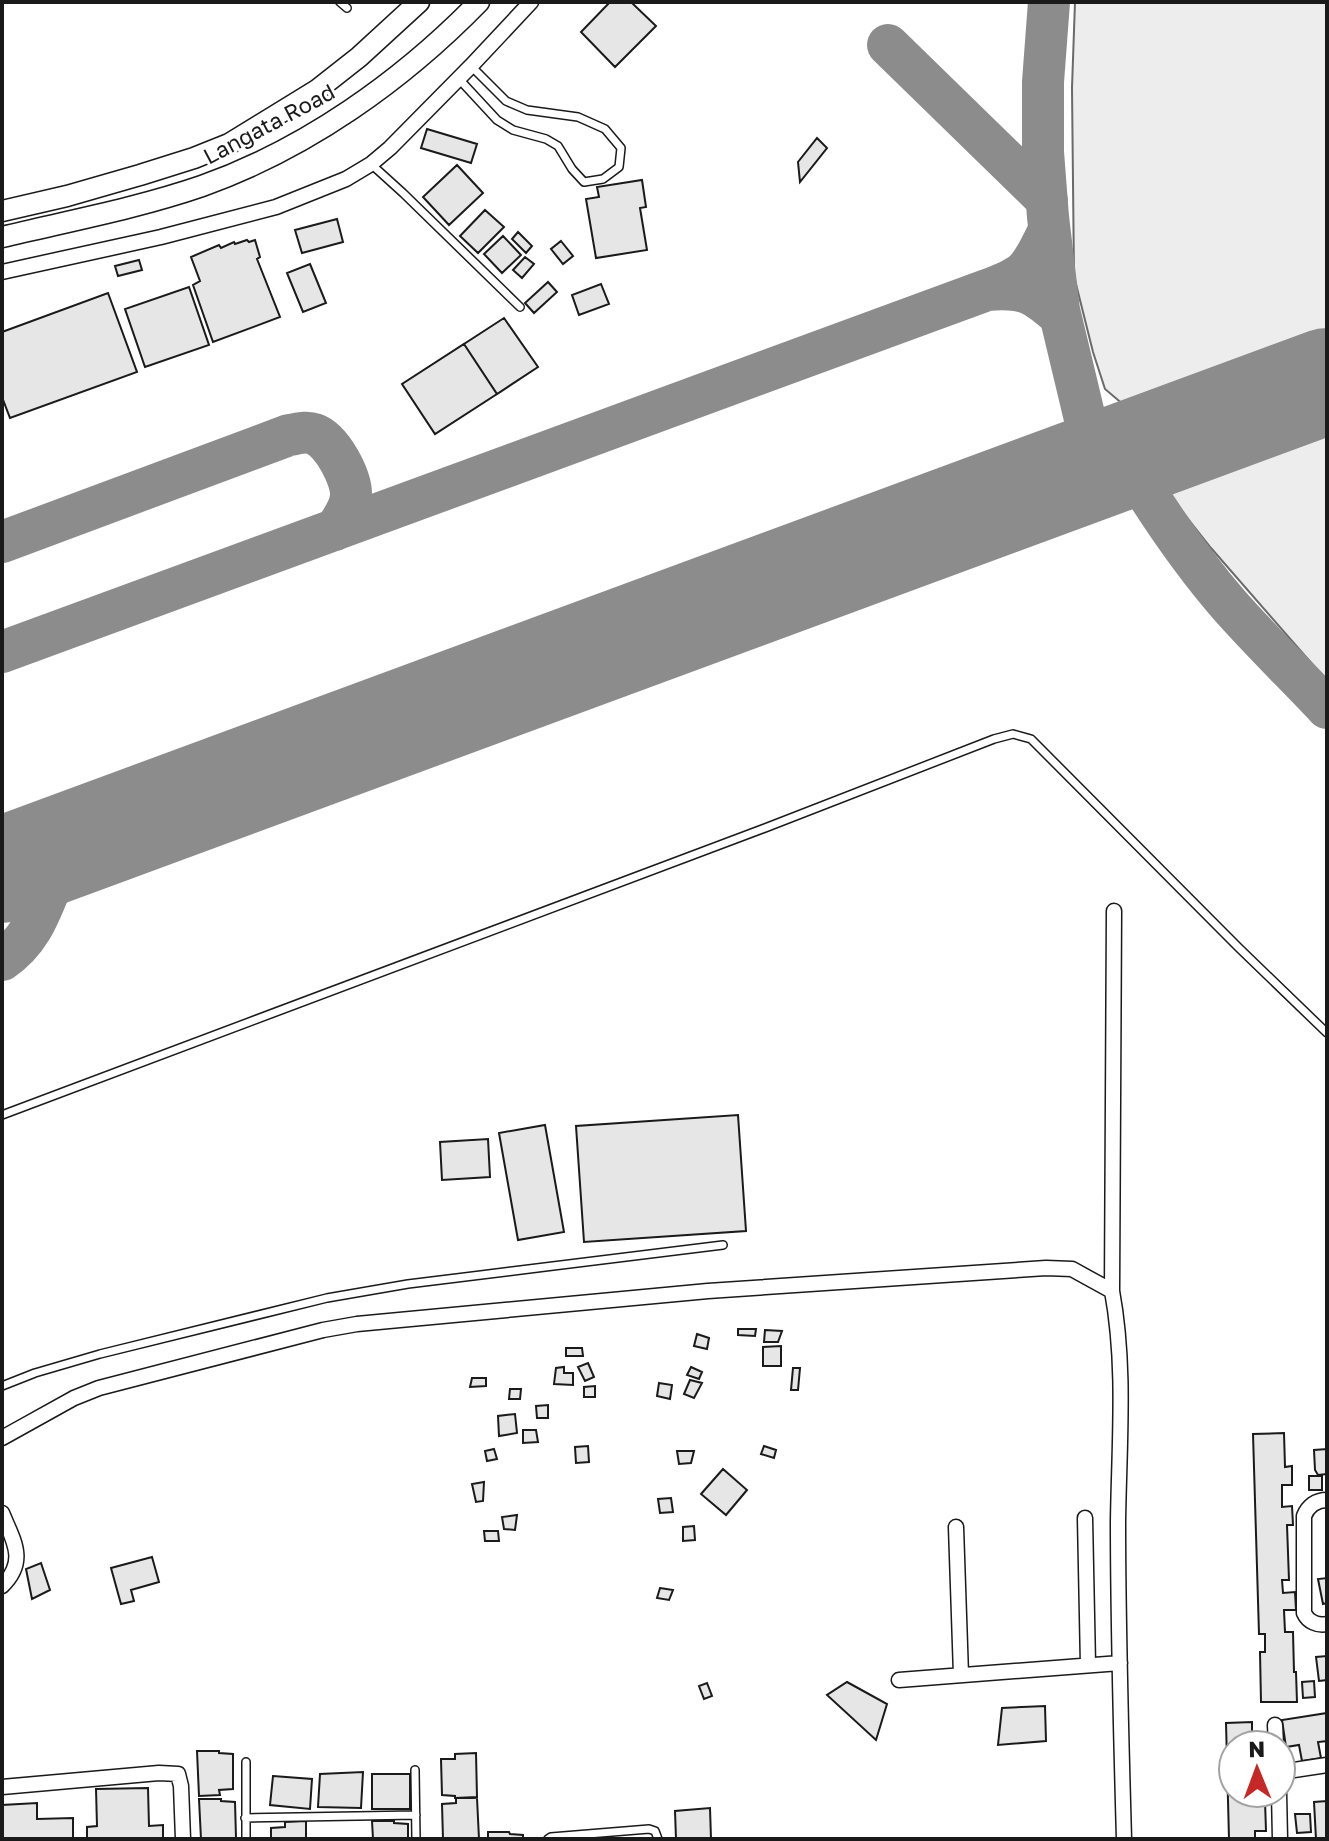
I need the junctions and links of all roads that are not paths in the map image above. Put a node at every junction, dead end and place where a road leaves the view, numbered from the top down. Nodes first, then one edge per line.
1 (419, 2) edge
2 (479, 2) edge
3 (531, 2) edge
4 (471, 66) junction
5 (459, 79) junction
6 (371, 164) junction
7 (2, 211) edge
8 (2, 237) edge
9 (2, 272) edge
10 (520, 307) dead end
11 (1114, 911) dead end
12 (1327, 1033) edge
13 (2, 1115) edge
14 (723, 1245) dead end
15 (1112, 1291) junction
16 (2, 1386) edge
17 (2, 1438) edge
18 (1327, 1500) edge
19 (2, 1513) edge
20 (1085, 1518) dead end
21 (956, 1527) dead end
22 (2, 1586) edge
23 (1327, 1624) edge
24 (1120, 1663) junction
25 (1088, 1665) junction
26 (961, 1675) junction
27 (899, 1680) dead end
28 (1275, 1725) dead end
29 (1275, 1729) edge
30 (246, 1762) dead end
31 (1327, 1765) edge
32 (415, 1770) dead end
33 (1297, 1770) edge
34 (2, 1787) edge
35 (1279, 1809) edge
36 (416, 1815) junction
37 (245, 1818) junction
38 (183, 1839) edge
39 (246, 1839) edge
40 (416, 1839) edge
41 (548, 1839) edge
42 (658, 1839) edge
43 (1124, 1839) edge
44 (1280, 1839) edge

1 - 7 main road, Langata Road
2 - 8 main road, Langata Road
3 - 4 street
4 - 5 street
4 - 5 lane
5 - 6 street
6 - 9 street
6 - 10 lane
11 - 15 street
12 - 13 lane
14 - 16 lane
15 - 17 street
15 - 24 street
18 - 23 street
19 - 22 street
20 - 25 street
21 - 26 street
24 - 25 street
24 - 43 street
25 - 26 street
26 - 27 street
28 - 29 street
30 - 37 lane
31 - 33 street
32 - 36 lane
34 - 38 street
35 - 44 street
36 - 37 lane
36 - 40 lane
37 - 39 lane
41 - 42 lane

